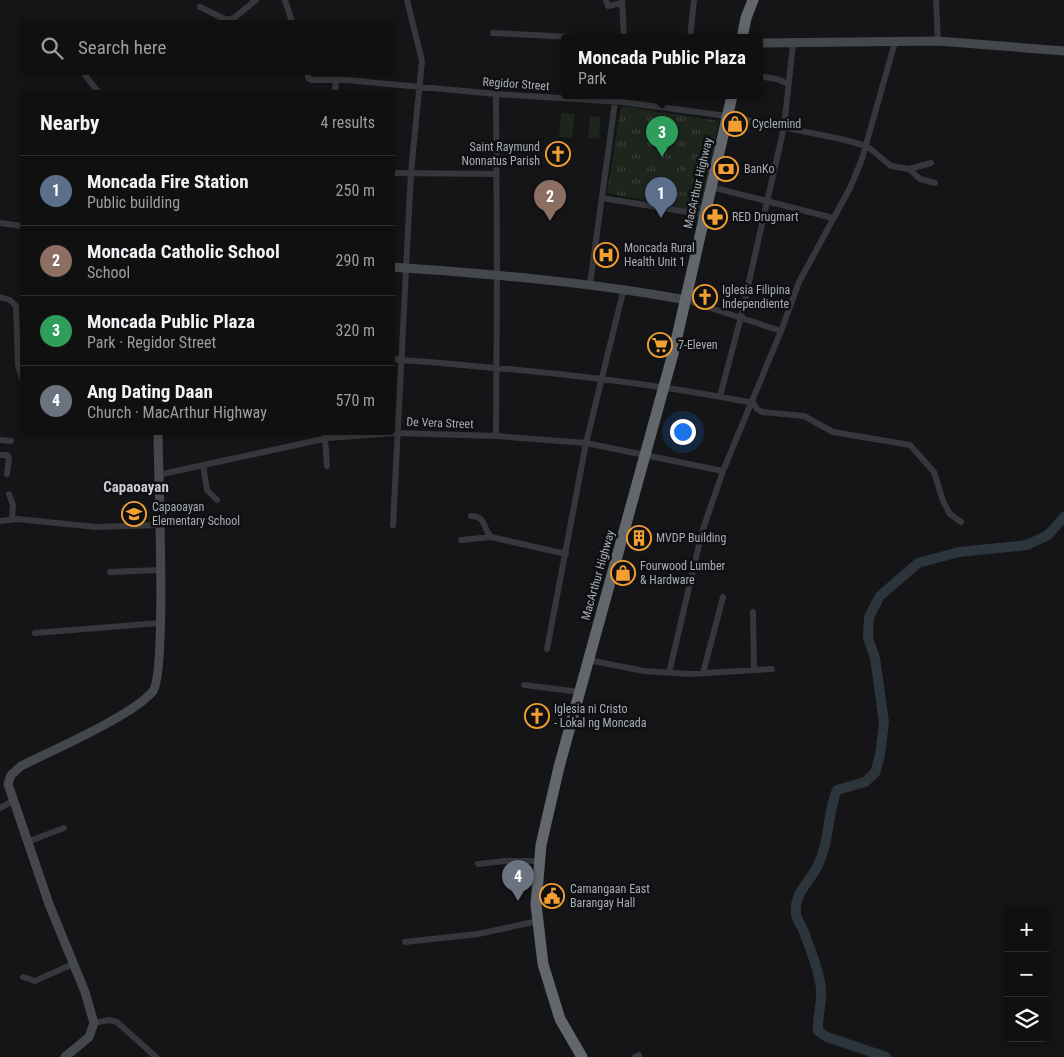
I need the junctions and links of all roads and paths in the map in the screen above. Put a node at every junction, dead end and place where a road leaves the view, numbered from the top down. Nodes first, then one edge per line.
1 (256, 0) edge
2 (285, 0) edge
3 (408, 0) edge
4 (606, 0) edge
5 (694, 0) edge
6 (753, 0) edge
7 (936, 0) edge
8 (622, 1) edge
9 (200, 7) dead end
10 (291, 20) edge
11 (493, 33) dead end
12 (624, 34) edge
13 (690, 34) edge
14 (743, 34) edge
15 (561, 36) edge
16 (938, 41) junction
17 (895, 42) junction
18 (763, 43) edge
19 (793, 44) junction
20 (1064, 51) edge
21 (85, 75) edge
22 (308, 76) edge
23 (764, 77) dead end
24 (336, 80) junction
25 (788, 84) junction
26 (420, 87) junction
27 (96, 90) edge
28 (335, 90) edge
29 (496, 94) junction
30 (561, 97) edge
31 (599, 99) edge
32 (731, 99) edge
33 (620, 100) edge
34 (727, 116) junction
35 (784, 127) junction
36 (867, 146) junction
37 (931, 163) dead end
38 (909, 168) junction
39 (411, 172) junction
40 (395, 173) edge
41 (497, 174) junction
42 (934, 183) dead end
43 (711, 187) junction
44 (602, 198) junction
45 (768, 202) junction
46 (706, 215) junction
47 (833, 218) junction
48 (0, 223) edge
49 (20, 226) edge
50 (395, 267) edge
51 (407, 268) junction
52 (497, 274) junction
53 (590, 284) junction
54 (624, 288) junction
55 (0, 297) edge
56 (686, 300) junction
57 (741, 317) junction
58 (781, 331) junction
59 (395, 359) edge
60 (402, 360) junction
61 (496, 366) junction
62 (20, 372) edge
63 (602, 377) junction
64 (664, 387) junction
65 (720, 396) junction
66 (753, 403) junction
67 (396, 433) junction
68 (158, 435) edge
69 (350, 435) edge
70 (327, 436) edge
71 (496, 436) junction
72 (0, 440) edge
73 (10, 441) dead end
74 (586, 443) junction
75 (646, 454) junction
76 (0, 455) edge
77 (202, 465) junction
78 (327, 466) dead end
79 (723, 471) junction
80 (7, 474) dead end
81 (158, 475) junction
82 (9, 494) dead end
83 (217, 500) dead end
84 (471, 516) dead end
85 (12, 519) junction
86 (0, 521) edge
87 (961, 522) dead end
88 (159, 525) junction
89 (393, 525) dead end
90 (491, 537) junction
91 (461, 540) dead end
92 (566, 554) junction
93 (159, 570) junction
94 (110, 572) dead end
95 (723, 598) dead end
96 (753, 612) dead end
97 (160, 623) junction
98 (35, 633) dead end
99 (547, 649) dead end
100 (588, 660) junction
101 (772, 669) dead end
102 (754, 670) junction
103 (669, 673) junction
104 (703, 673) junction
105 (524, 685) dead end
106 (580, 692) junction
107 (12, 801) junction
108 (0, 808) edge
109 (64, 828) dead end
110 (27, 842) junction
111 (539, 861) junction
112 (478, 864) dead end
113 (538, 921) junction
114 (405, 942) dead end
115 (73, 964) junction
116 (23, 977) dead end
117 (94, 1023) junction
118 (65, 1057) edge
119 (156, 1057) edge
120 (582, 1057) edge

1 - 9 street
2 - 10 street
3 - 26 street
4 - 8 street
5 - 13 street
6 - 14 highway
7 - 16 street
8 - 12 street
11 - 15 street
16 - 17 street
16 - 20 street
17 - 19 street
17 - 36 street
18 - 19 street
19 - 25 street
21 - 27 street
22 - 24 street, Regidor Street
23 - 25 street
24 - 26 street, Regidor Street
24 - 28 street
25 - 35 street
26 - 29 street, Regidor Street
26 - 39 street
29 - 30 street, Regidor Street
29 - 41 street
31 - 33 street, Regidor Street
32 - 34 highway, MacArthur Highway
33 - 34 street, Regidor Street
33 - 44 street
34 - 35 street, Regidor Street
34 - 43 highway, MacArthur Highway
35 - 36 street, Regidor Street
35 - 45 street
36 - 38 street
36 - 47 street
37 - 38 street
38 - 42 street
39 - 40 street
39 - 41 street
39 - 51 street
41 - 52 street
43 - 45 street
43 - 46 highway, MacArthur Highway
44 - 46 street
44 - 53 street
45 - 47 street
45 - 57 street
46 - 56 highway, MacArthur Highway
47 - 58 street
48 - 49 street
50 - 51 street
51 - 52 street
51 - 60 street
52 - 53 street
52 - 61 street
53 - 54 street
54 - 56 street
54 - 63 street
55 - 62 street
56 - 57 street
56 - 64 highway, MacArthur Highway
57 - 58 street
57 - 65 street
58 - 66 street
59 - 60 street
60 - 61 street
60 - 67 street
61 - 63 street
61 - 71 street
63 - 64 street
63 - 74 street
64 - 65 street
64 - 75 highway, MacArthur Highway
65 - 66 street
66 - 79 street
66 - 87 street
67 - 71 street, De Vera Street
67 - 89 street
68 - 81 street
69 - 70 street, De Vera Street
70 - 77 street, De Vera Street
70 - 78 street
71 - 74 street, De Vera Street
72 - 73 street
74 - 75 street, De Vera Street
74 - 92 street
75 - 79 street, De Vera Street
75 - 100 highway, MacArthur Highway
76 - 80 street
77 - 81 street, De Vera Street
77 - 83 street
79 - 103 street
81 - 88 street
82 - 85 street
84 - 90 street
85 - 86 street
85 - 88 street
88 - 93 street
90 - 91 street
90 - 92 street
92 - 99 street
93 - 94 street
93 - 97 street
95 - 104 street
96 - 102 street
97 - 98 street
97 - 107 street
100 - 103 street
100 - 106 highway, MacArthur Highway
101 - 102 street
102 - 104 street
103 - 104 street
105 - 106 street
106 - 111 highway, MacArthur Highway
107 - 108 street
107 - 110 street
109 - 110 street
110 - 115 street
111 - 112 street
111 - 113 highway, MacArthur Highway
113 - 114 street
113 - 120 highway, MacArthur Highway
115 - 116 street
115 - 117 street
117 - 118 street
117 - 119 street

